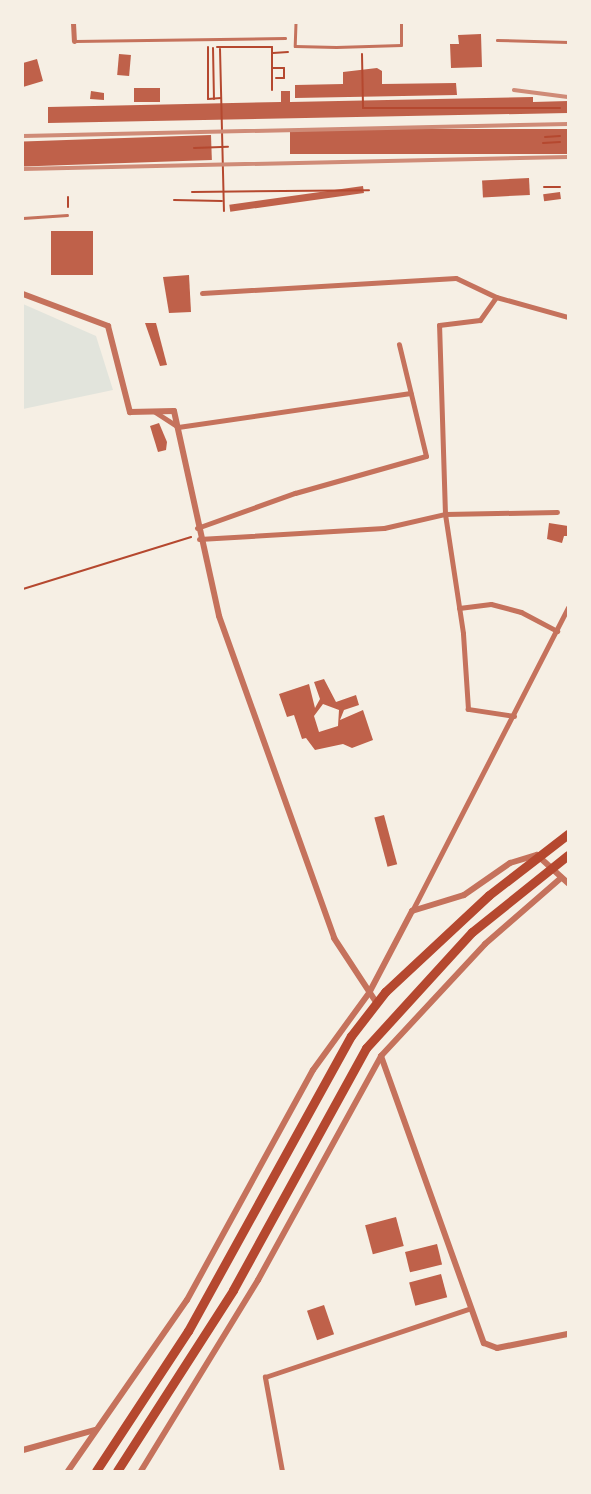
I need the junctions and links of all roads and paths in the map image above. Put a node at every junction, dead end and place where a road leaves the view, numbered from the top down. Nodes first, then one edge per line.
1 (73, 23) edge
2 (296, 23) edge
3 (401, 23) edge
4 (285, 38) dead end
5 (497, 40) dead end
6 (74, 41) joint
7 (568, 42) edge
8 (362, 46) junction
9 (213, 47) junction
10 (220, 47) junction
11 (272, 53) junction
12 (287, 53) dead end
13 (272, 68) junction
14 (276, 78) dead end
15 (272, 90) dead end
16 (214, 99) junction
17 (221, 99) junction
18 (559, 108) dead end
19 (560, 136) dead end
20 (545, 137) dead end
21 (560, 142) dead end
22 (543, 143) dead end
23 (222, 147) junction
24 (228, 147) dead end
25 (194, 148) dead end
26 (544, 187) dead end
27 (560, 187) dead end
28 (369, 190) dead end
29 (223, 191) junction
30 (192, 192) dead end
31 (68, 197) dead end
32 (174, 200) dead end
33 (223, 201) junction
34 (223, 211) dead end
35 (67, 215) joint
36 (23, 218) edge
37 (23, 293) edge
38 (202, 293) dead end
39 (496, 297) junction
40 (568, 317) edge
41 (399, 344) dead end
42 (411, 393) junction
43 (155, 411) junction
44 (177, 427) junction
45 (557, 512) dead end
46 (445, 514) junction
47 (198, 534) junction
48 (23, 589) edge
49 (459, 608) junction
50 (568, 608) edge
51 (557, 631) junction
52 (514, 716) junction
53 (568, 834) edge
54 (537, 855) junction
55 (568, 855) edge
56 (550, 867) junction
57 (568, 874) edge
58 (561, 878) junction
59 (568, 883) edge
60 (412, 911) junction
61 (369, 993) junction
62 (376, 1002) junction
63 (381, 1056) junction
64 (471, 1308) junction
65 (568, 1334) edge
66 (95, 1430) junction
67 (23, 1450) edge
68 (68, 1471) edge
69 (96, 1471) edge
70 (117, 1471) edge
71 (141, 1471) edge
72 (282, 1471) edge

1 - 6 street
2 - 8 lane
3 - 8 lane
4 - 6 lane
5 - 7 lane
8 - 18 path
9 - 10 path
9 - 16 path
9 - 16 path
10 - 11 path
10 - 17 path
11 - 12 path
11 - 13 path
13 - 14 path
13 - 15 path
16 - 17 path
17 - 23 path
19 - 20 path
21 - 22 path
23 - 24 path
23 - 25 path
23 - 29 path
26 - 27 path
28 - 29 path
29 - 30 path
29 - 33 path
31 - 35 path
32 - 33 path
33 - 34 path
35 - 36 lane
37 - 43 street
38 - 39 street
39 - 40 street
39 - 46 street
41 - 42 street
42 - 44 street
42 - 47 street
43 - 44 street
43 - 44 street
44 - 47 street
45 - 46 street
46 - 47 street
46 - 49 street
47 - 48 path
47 - 61 street
49 - 51 street
49 - 52 street
50 - 51 street
51 - 52 street
52 - 60 street
53 - 54 highway
54 - 56 street
54 - 60 street
54 - 62 highway
55 - 56 highway
56 - 58 street
56 - 70 highway
57 - 58 street
58 - 59 street
58 - 63 street
60 - 61 street
61 - 62 street
61 - 66 street
62 - 69 highway
63 - 64 street
63 - 71 street
64 - 65 street
64 - 72 street
66 - 67 street
66 - 68 street

